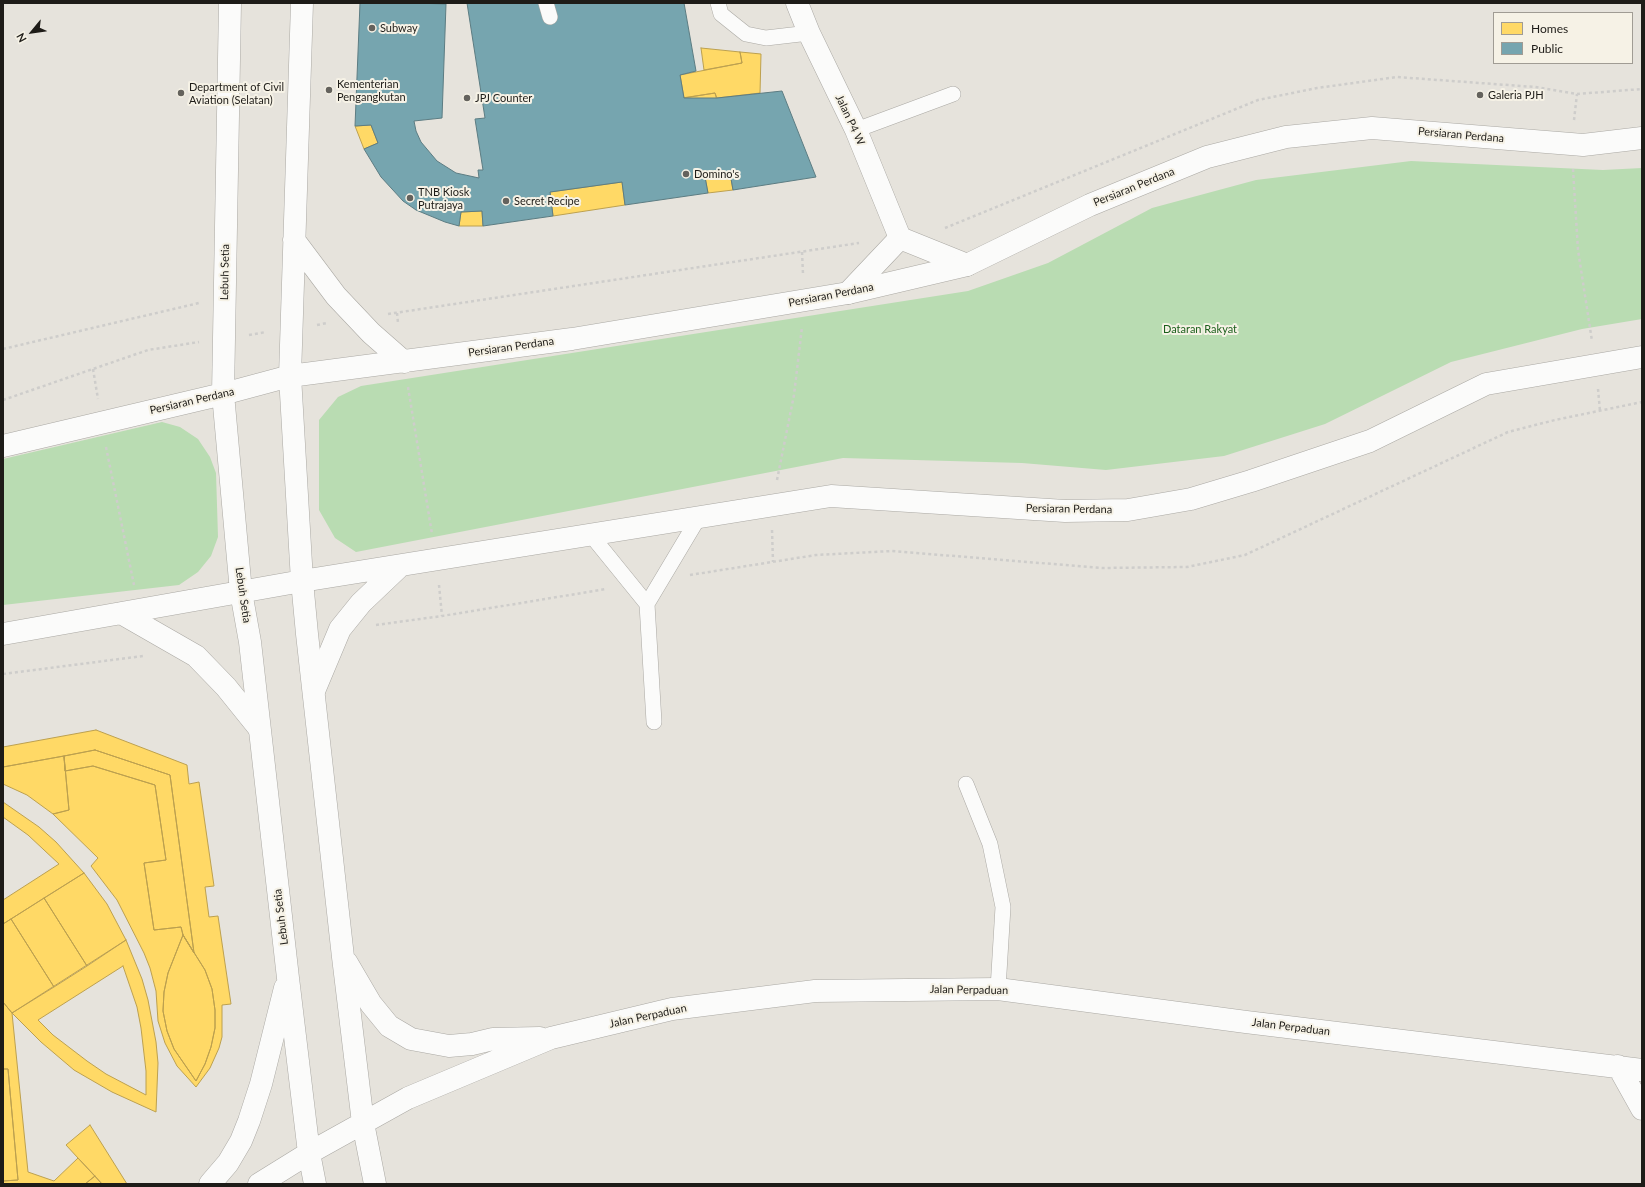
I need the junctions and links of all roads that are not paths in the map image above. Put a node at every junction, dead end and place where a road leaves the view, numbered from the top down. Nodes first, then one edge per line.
1 (230, 3) edge
2 (302, 3) edge
3 (718, 3) edge
4 (797, 3) edge
5 (809, 33) junction
6 (953, 94) dead end
7 (856, 130) junction
8 (1642, 138) edge
9 (900, 238) junction
10 (294, 240) junction
11 (967, 265) junction
12 (848, 293) junction
13 (1642, 357) edge
14 (404, 362) junction
15 (290, 376) junction
16 (223, 394) junction
17 (3, 446) edge
18 (699, 517) junction
19 (591, 535) junction
20 (400, 566) junction
21 (302, 581) junction
22 (241, 592) junction
23 (647, 604) junction
24 (133, 615) junction
25 (3, 634) edge
26 (314, 691) junction
27 (654, 722) dead end
28 (259, 728) junction
29 (966, 784) dead end
30 (343, 957) junction
31 (288, 978) junction
32 (998, 989) junction
33 (551, 1038) junction
34 (1618, 1066) junction
35 (1642, 1070) edge
36 (1642, 1109) edge
37 (363, 1123) junction
38 (309, 1153) junction
39 (210, 1184) edge
40 (259, 1184) edge
41 (316, 1184) edge
42 (375, 1184) edge

1 - 16 main road, Lebuh Setia
2 - 10 main road
3 - 5 lane
4 - 5 main road, Jalan P4 W
5 - 7 main road, Jalan P4 W
6 - 7 lane
7 - 9 main road, Jalan P4 W
8 - 11 main road, Persiaran Perdana
9 - 11 main road
9 - 12 main road
10 - 14 main road
10 - 15 main road
11 - 12 main road, Persiaran Perdana
12 - 14 main road, Persiaran Perdana
13 - 18 main road, Persiaran Perdana
14 - 15 main road, Persiaran Perdana
15 - 16 main road, Persiaran Perdana
15 - 21 main road
16 - 17 main road, Persiaran Perdana
16 - 22 main road, Lebuh Setia
18 - 19 main road, Persiaran Perdana
18 - 23 lane
19 - 20 main road, Persiaran Perdana
19 - 23 lane
20 - 21 main road, Persiaran Perdana
20 - 26 main road
21 - 22 main road, Persiaran Perdana
21 - 26 main road
22 - 24 main road, Persiaran Perdana
22 - 28 main road, Lebuh Setia
23 - 27 lane
24 - 25 main road, Persiaran Perdana
24 - 28 main road
26 - 30 main road
28 - 31 main road, Lebuh Setia
29 - 32 lane
30 - 33 main road
30 - 37 main road
31 - 38 main road, Lebuh Setia
31 - 39 main road
32 - 33 main road, Jalan Perpaduan
32 - 34 main road, Jalan Perpaduan
33 - 37 main road, Jalan Perpaduan
34 - 35 main road, Jalan Perpaduan
34 - 36 main road
37 - 38 main road, Jalan Perpaduan
37 - 42 main road
38 - 40 main road, Jalan Perpaduan
38 - 41 main road, Lebuh Setia

